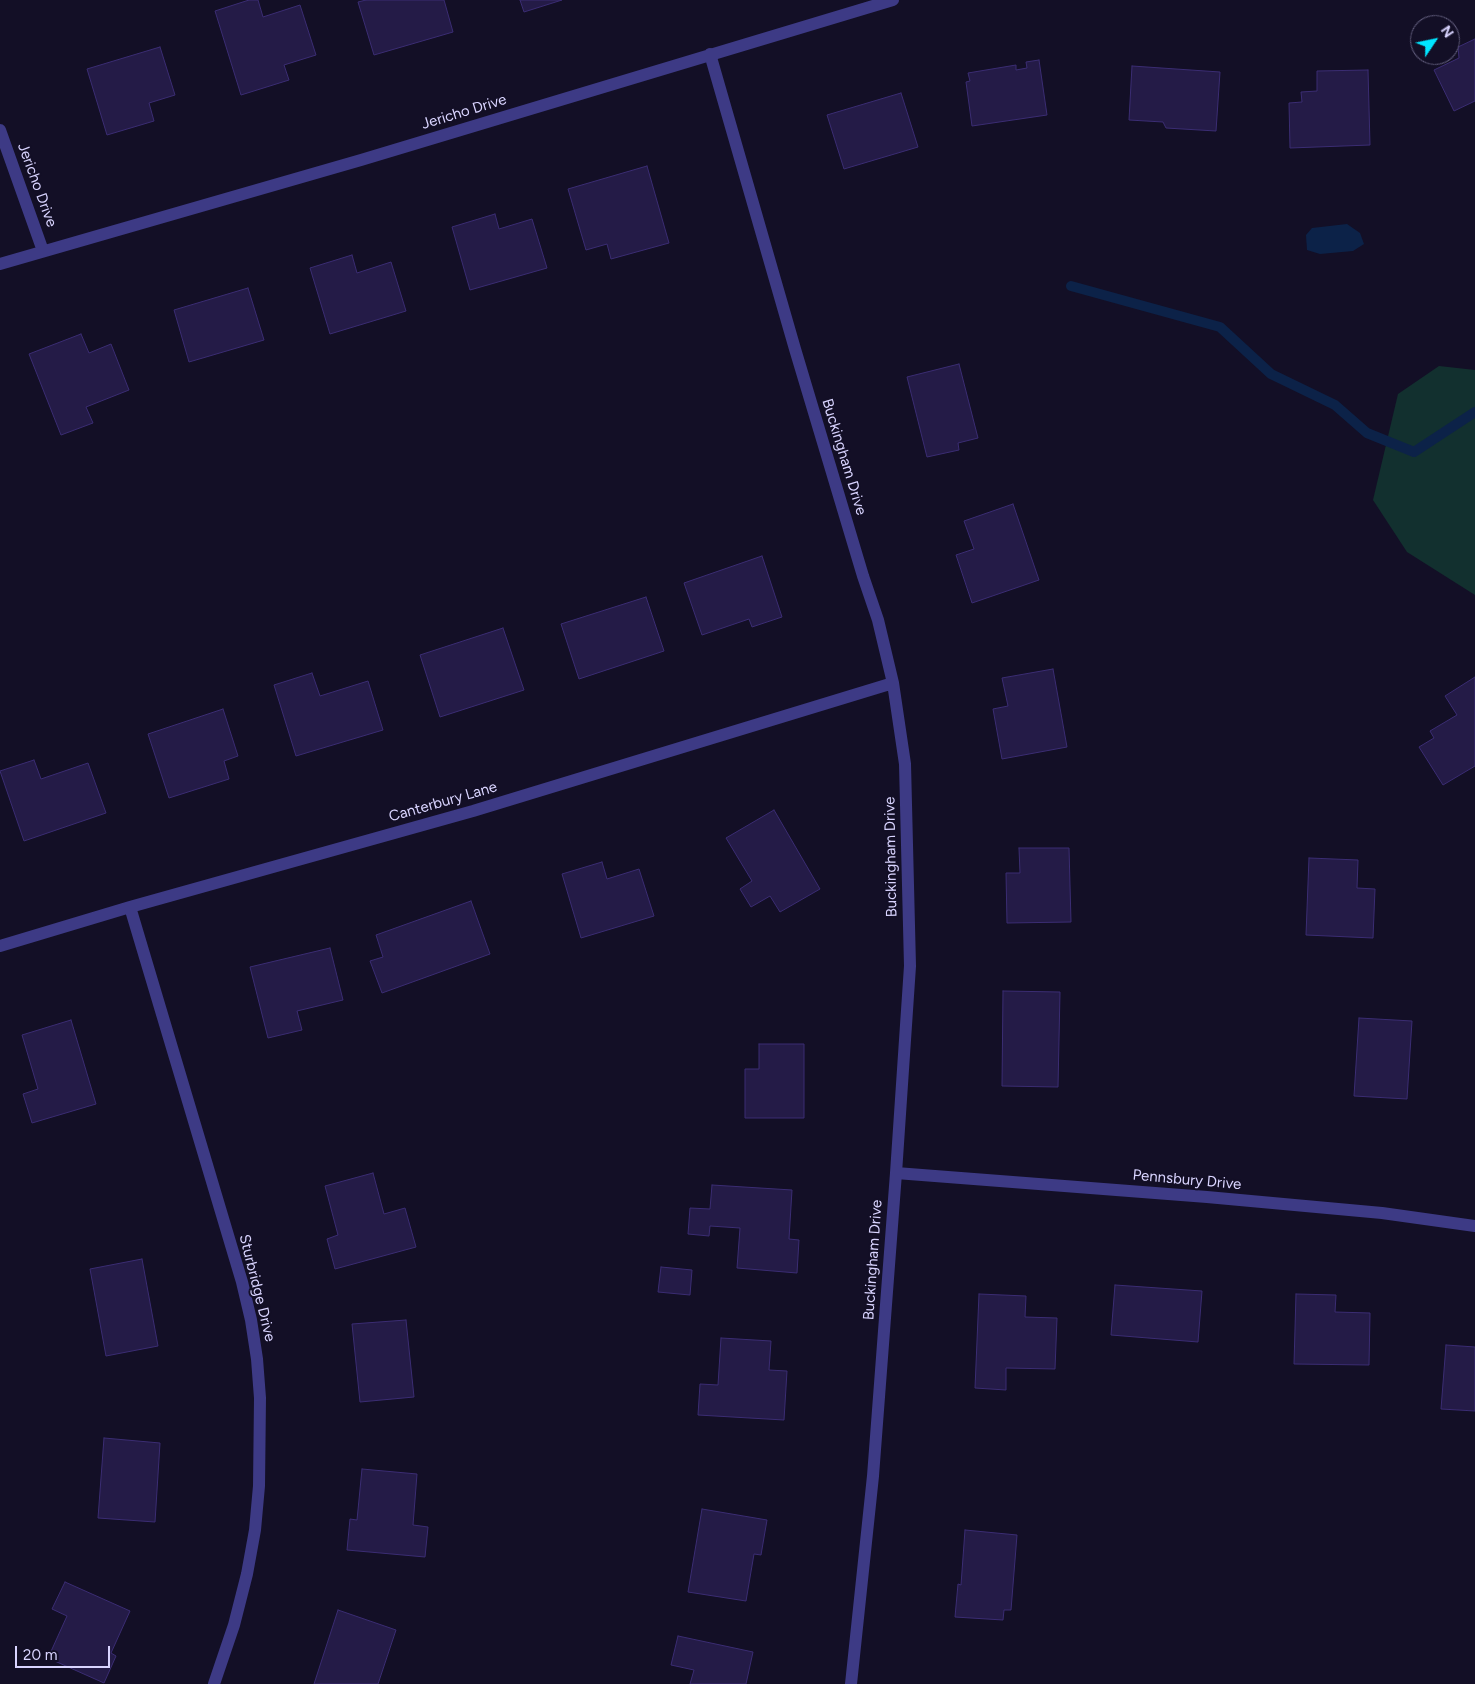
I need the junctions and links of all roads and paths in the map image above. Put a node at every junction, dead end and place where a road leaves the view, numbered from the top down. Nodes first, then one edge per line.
1 (893, 0) edge
2 (710, 54) junction
3 (0, 130) edge
4 (43, 251) junction
5 (0, 264) edge
6 (893, 683) junction
7 (130, 908) junction
8 (0, 946) edge
9 (896, 1173) junction
10 (1475, 1226) edge
11 (214, 1684) edge
12 (851, 1684) edge

1 - 2 street, Jericho Drive
2 - 4 street, Jericho Drive
2 - 6 street, Buckingham Drive
3 - 4 street, Jericho Drive
4 - 5 street, Jericho Drive
6 - 7 street, Canterbury Lane
6 - 9 street, Buckingham Drive
7 - 8 street, Canterbury Lane
7 - 11 street, Sturbridge Drive
9 - 10 street, Pennsbury Drive
9 - 12 street, Buckingham Drive

